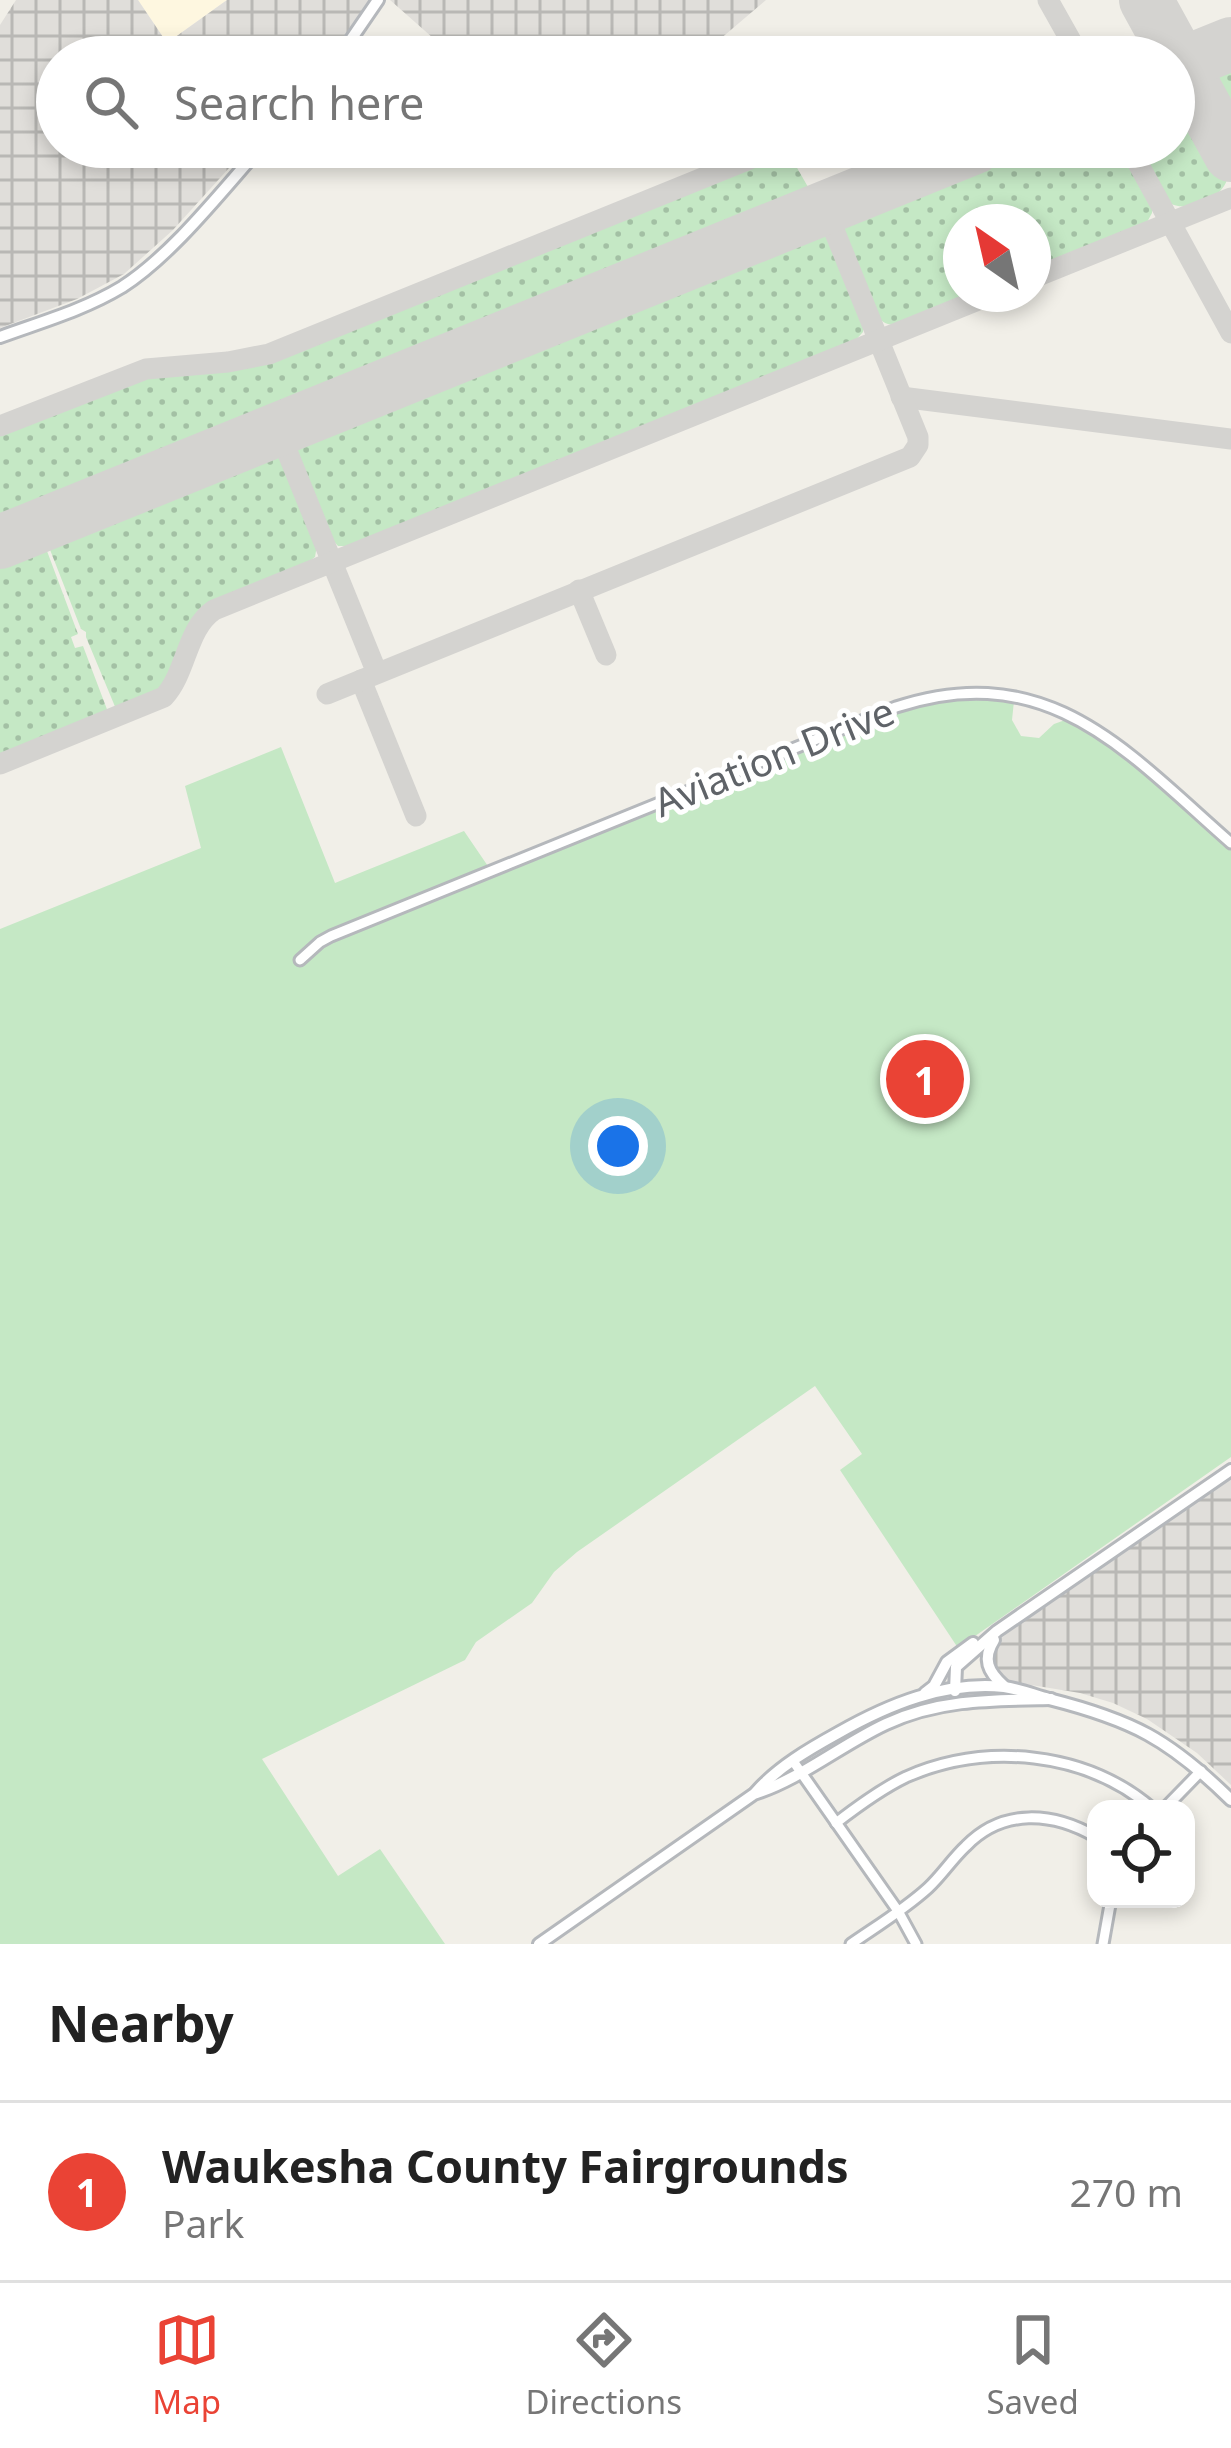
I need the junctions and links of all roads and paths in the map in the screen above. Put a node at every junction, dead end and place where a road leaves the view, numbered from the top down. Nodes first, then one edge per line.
1 (378, 0) edge
2 (353, 36) edge
3 (242, 168) edge
4 (0, 337) edge
5 (1231, 843) edge
6 (300, 959) dead end
7 (1231, 1470) edge
8 (998, 1631) junction
9 (955, 1656) junction
10 (1006, 1688) junction
11 (951, 1689) junction
12 (920, 1696) junction
13 (1051, 1699) junction
14 (953, 1703) junction
15 (797, 1766) junction
16 (1201, 1771) junction
17 (1140, 1800) edge
18 (1174, 1800) edge
19 (1231, 1800) edge
20 (836, 1823) junction
21 (1087, 1833) edge
22 (1109, 1908) edge
23 (898, 1911) junction
24 (539, 1944) edge
25 (851, 1944) edge
26 (916, 1944) edge
27 (1102, 1944) edge

1 - 2 street
3 - 4 street
5 - 6 street, Aviation Drive
7 - 8 street
8 - 9 street
8 - 10 street
8 - 11 street
9 - 11 street
9 - 12 street
10 - 11 street
10 - 13 street
11 - 12 street
11 - 14 street
12 - 15 street
13 - 14 street
13 - 16 street
14 - 15 street
15 - 20 street
15 - 24 street
16 - 18 street
16 - 19 street
17 - 20 street
20 - 23 street
21 - 23 street
22 - 27 street
23 - 25 street
23 - 26 street

